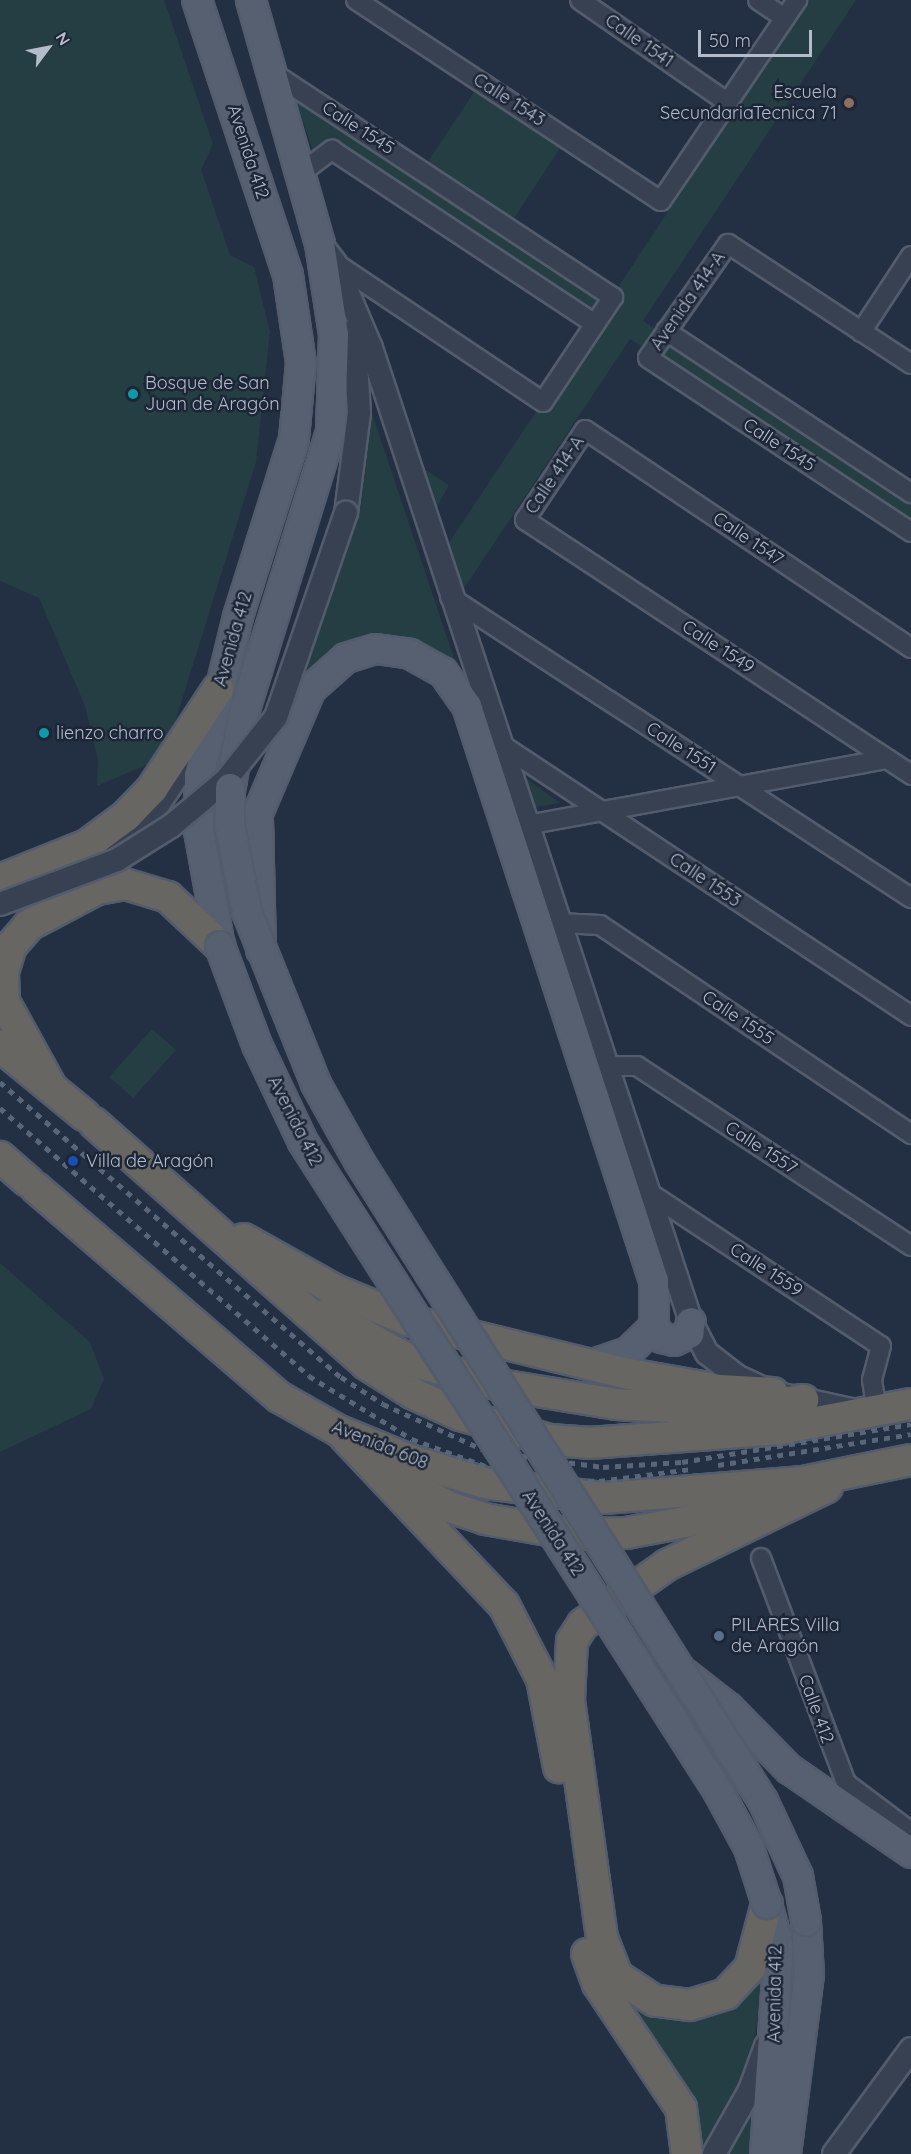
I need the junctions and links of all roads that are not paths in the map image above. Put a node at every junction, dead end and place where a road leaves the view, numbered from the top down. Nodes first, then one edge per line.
1 (197, 0) edge
2 (251, 0) edge
3 (356, 0) edge
4 (579, 0) edge
5 (758, 0) edge
6 (797, 0) edge
7 (785, 18) junction
8 (276, 75) junction
9 (728, 103) junction
10 (302, 173) junction
11 (439, 182) junction
12 (421, 209) junction
13 (327, 254) junction
14 (911, 256) edge
15 (353, 310) junction
16 (595, 324) junction
17 (666, 332) junction
18 (861, 332) junction
19 (648, 358) joint
20 (911, 364) edge
21 (585, 430) joint
22 (911, 493) edge
23 (525, 520) joint
24 (911, 532) edge
25 (450, 597) junction
26 (911, 648) edge
27 (218, 689) junction
28 (210, 722) junction
29 (499, 743) junction
30 (887, 759) junction
31 (911, 775) edge
32 (741, 787) junction
33 (603, 812) junction
34 (527, 825) junction
35 (0, 880) edge
36 (0, 888) edge
37 (911, 898) edge
38 (0, 904) edge
39 (559, 923) junction
40 (220, 946) junction
41 (261, 955) junction
42 (911, 1016) edge
43 (0, 1046) edge
44 (607, 1066) junction
45 (51, 1087) junction
46 (911, 1134) edge
47 (0, 1157) edge
48 (648, 1192) junction
49 (192, 1210) junction
50 (911, 1246) edge
51 (268, 1277) junction
52 (691, 1322) junction
53 (654, 1327) junction
54 (593, 1364) junction
55 (773, 1393) junction
56 (803, 1400) junction
57 (911, 1404) edge
58 (872, 1412) junction
59 (339, 1431) junction
60 (911, 1460) edge
61 (860, 1472) junction
62 (761, 1558) dead end
63 (684, 1673) junction
64 (908, 1844) edge
65 (767, 1904) junction
66 (773, 2024) junction
67 (911, 2049) edge
68 (687, 2154) edge
69 (714, 2154) edge
70 (765, 2154) edge
71 (786, 2154) edge
72 (834, 2154) edge

1 - 27 main road, Avenida 412
2 - 8 main road, Avenida 412
3 - 9 street, Calle 1543
4 - 9 street, Calle 1541
5 - 7 street
6 - 7 street
7 - 9 street
8 - 10 main road, Avenida 412
8 - 11 street, Calle 1545
10 - 12 street, Calle 1545
10 - 13 main road, Avenida 412
11 - 12 street
11 - 16 street, Calle 1545
12 - 16 street, Calle 1545
13 - 15 street, Avenida 412
13 - 16 street
13 - 41 main road, Avenida 412, bridge
14 - 18 street
15 - 25 street, Avenida 412
15 - 38 street, bridge
17 - 18 street, Avenida 414-A
17 - 19 street, Avenida 414-A
17 - 22 street, Calle 1545
18 - 20 street
19 - 24 street, Calle 1545
21 - 23 street, Calle 414-A
21 - 26 street, Calle 1547
23 - 30 street, Calle 1549
25 - 29 street, Avenida 412
25 - 32 street, Calle 1551
27 - 28 main road, Avenida 412
27 - 35 highway
28 - 36 street
28 - 40 main road, Avenida 412
29 - 33 street, Calle 1553
29 - 34 street, Avenida 412
30 - 31 street, Calle 1549
30 - 32 street
32 - 33 street
32 - 37 street, Calle 1551
33 - 34 street
33 - 42 street, Calle 1553
34 - 39 street, Avenida 412
39 - 44 street, Avenida 412
39 - 46 street, Calle 1555
40 - 45 highway
40 - 65 main road, Avenida 412, bridge
41 - 53 main road
41 - 63 main road, Avenida 412, bridge
43 - 45 highway
44 - 48 street, Avenida 412
44 - 50 street, Calle 1557
45 - 49 highway
47 - 59 highway, Avenida 608
48 - 52 street, Avenida 412
48 - 58 street, Calle 1559
49 - 51 highway
49 - 54 highway
51 - 56 highway
51 - 58 highway
52 - 53 main road
52 - 55 street, Avenida 412
53 - 54 main road
54 - 55 highway
55 - 56 street, Avenida 412
56 - 58 street, Avenida 412
57 - 58 highway
59 - 61 highway
59 - 68 highway
60 - 61 highway
61 - 65 highway
62 - 64 street, Calle 412
63 - 64 main road
63 - 71 main road, Avenida 412, bridge
65 - 66 main road, Avenida 412
66 - 69 street
66 - 70 main road, Avenida 412
67 - 72 street

